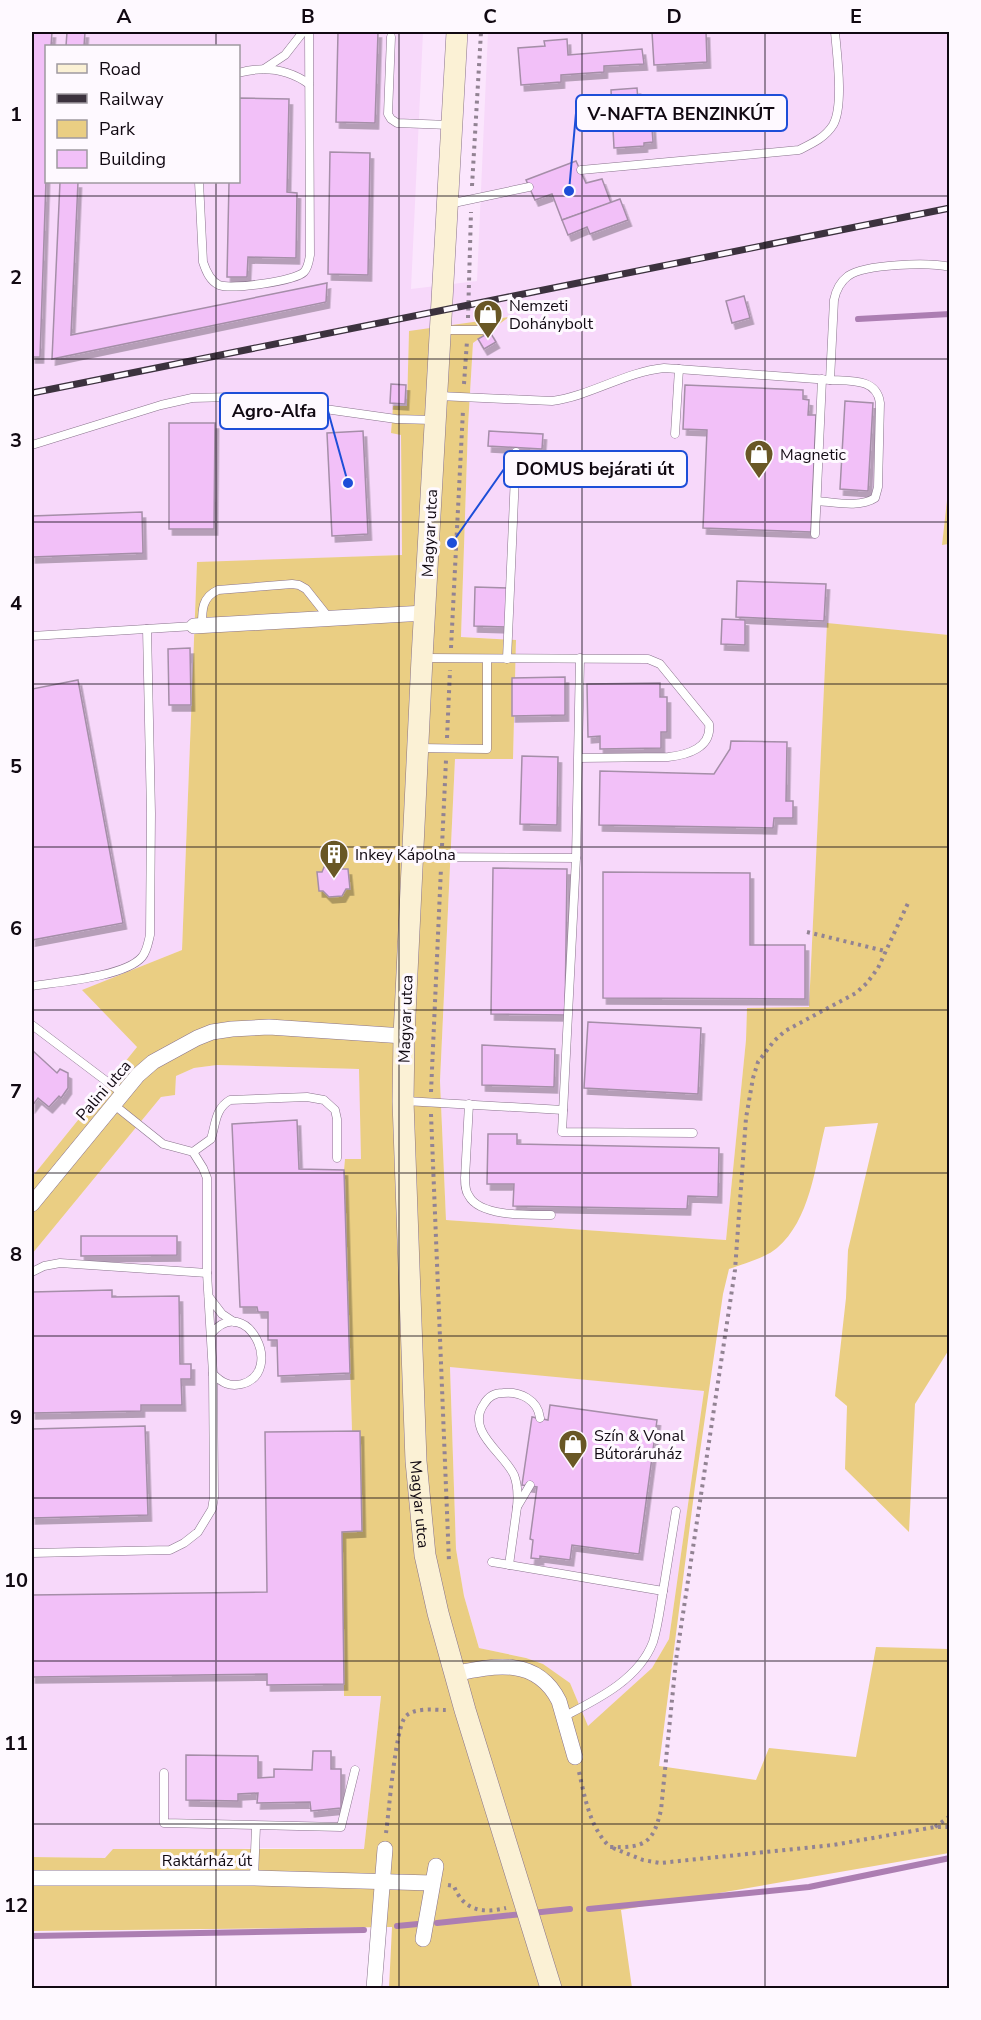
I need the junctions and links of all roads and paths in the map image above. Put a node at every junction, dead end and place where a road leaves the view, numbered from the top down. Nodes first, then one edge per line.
1 (303, 32) edge
2 (309, 32) edge
3 (457, 32) edge
4 (481, 32) edge
5 (836, 32) edge
6 (391, 37) dead end
7 (264, 69) junction
8 (240, 73) edge
9 (309, 84) junction
10 (452, 126) junction
11 (580, 170) dead end
12 (199, 183) edge
13 (530, 187) dead end
14 (471, 198) junction
15 (447, 204) junction
16 (950, 267) edge
17 (441, 330) junction
18 (483, 330) dead end
19 (467, 331) junction
20 (679, 369) junction
21 (826, 380) junction
22 (437, 396) junction
23 (464, 398) junction
24 (435, 420) junction
25 (675, 434) dead end
26 (32, 445) edge
27 (516, 452) dead end
28 (817, 501) junction
29 (815, 534) dead end
30 (425, 613) junction
31 (329, 618) junction
32 (198, 625) junction
33 (147, 629) junction
34 (32, 636) edge
35 (422, 658) junction
36 (450, 658) junction
37 (580, 658) junction
38 (487, 659) junction
39 (507, 659) junction
40 (417, 748) junction
41 (446, 749) junction
42 (579, 758) junction
43 (412, 857) junction
44 (441, 857) junction
45 (576, 858) junction
46 (909, 901) dead end
47 (807, 932) dead end
48 (885, 951) junction
49 (32, 986) edge
50 (32, 1025) edge
51 (404, 1035) junction
52 (117, 1099) junction
53 (403, 1101) junction
54 (430, 1102) junction
55 (469, 1104) junction
56 (562, 1110) junction
57 (693, 1133) dead end
58 (193, 1152) junction
59 (337, 1158) dead end
60 (32, 1204) edge
61 (551, 1215) dead end
62 (32, 1272) edge
63 (207, 1273) junction
64 (208, 1295) junction
65 (236, 1322) junction
66 (211, 1334) junction
67 (213, 1374) junction
68 (540, 1418) dead end
69 (530, 1485) dead end
70 (517, 1507) junction
71 (676, 1511) dead end
72 (32, 1553) edge
73 (492, 1562) dead end
74 (509, 1565) junction
75 (449, 1568) dead end
76 (663, 1591) junction
77 (454, 1674) junction
78 (432, 1710) dead end
79 (565, 1716) junction
80 (575, 1757) joint
81 (355, 1770) dead end
82 (164, 1773) dead end
83 (950, 1816) edge
84 (256, 1826) junction
85 (935, 1827) junction
86 (950, 1827) edge
87 (610, 1847) junction
88 (385, 1849) joint
89 (436, 1866) dead end
90 (32, 1878) edge
91 (254, 1878) junction
92 (382, 1881) junction
93 (432, 1883) junction
94 (454, 1886) dead end
95 (524, 1904) junction
96 (423, 1938) dead end
97 (374, 1989) edge
98 (551, 1989) edge

1 - 7 lane
2 - 9 lane
3 - 10 main road, Magyar utca
4 - 14 path
5 - 11 lane
6 - 10 lane
7 - 8 lane
7 - 9 lane
9 - 12 lane
10 - 15 main road, Magyar utca
13 - 14 lane
14 - 15 lane
14 - 19 path
15 - 17 main road, Magyar utca
16 - 21 lane
17 - 19 lane
17 - 22 main road, Magyar utca
18 - 19 lane
19 - 23 path
20 - 21 lane
20 - 23 lane
20 - 25 lane
21 - 28 lane
21 - 28 lane
22 - 23 lane
22 - 24 main road, Magyar utca
23 - 36 path
24 - 26 lane
24 - 30 main road, Magyar utca
27 - 39 lane
28 - 29 lane
30 - 31 street
30 - 35 main road, Magyar utca
31 - 32 street
31 - 32 lane
32 - 33 lane
33 - 34 lane
33 - 49 lane
35 - 36 lane
35 - 40 main road, Magyar utca
36 - 38 lane
36 - 41 path
37 - 39 lane
37 - 42 lane
37 - 42 lane
38 - 39 lane
38 - 41 lane
40 - 41 lane
40 - 43 main road, Magyar utca
41 - 44 path
42 - 45 lane
43 - 44 lane
43 - 51 main road, Magyar utca
44 - 45 lane
44 - 54 path
45 - 56 lane
46 - 48 path
47 - 48 path
48 - 87 path
50 - 52 lane
51 - 52 street, Palini utca
51 - 53 main road, Magyar utca
52 - 58 lane
52 - 60 street, Palini utca
53 - 54 lane
53 - 77 main road, Magyar utca
54 - 55 lane
54 - 75 path
55 - 56 lane
55 - 61 lane
56 - 57 lane
58 - 59 lane
58 - 63 lane
62 - 63 lane
63 - 64 lane
64 - 65 lane
64 - 66 lane
65 - 66 lane
65 - 67 lane
66 - 67 lane
67 - 72 lane
68 - 70 lane
69 - 70 lane
70 - 74 lane
71 - 76 lane
73 - 74 lane
74 - 76 lane
76 - 79 lane
77 - 79 street
77 - 95 main road, Magyar utca
78 - 88 path
79 - 80 street
80 - 87 path
81 - 84 lane
82 - 84 lane
83 - 85 path
84 - 91 lane
85 - 86 path
85 - 87 path
88 - 92 street
89 - 93 street
90 - 91 street, Raktárház út
91 - 92 street, Raktárház út
92 - 93 street, Raktárház út
92 - 97 street
93 - 96 street
94 - 95 path
95 - 98 main road, Magyar utca

